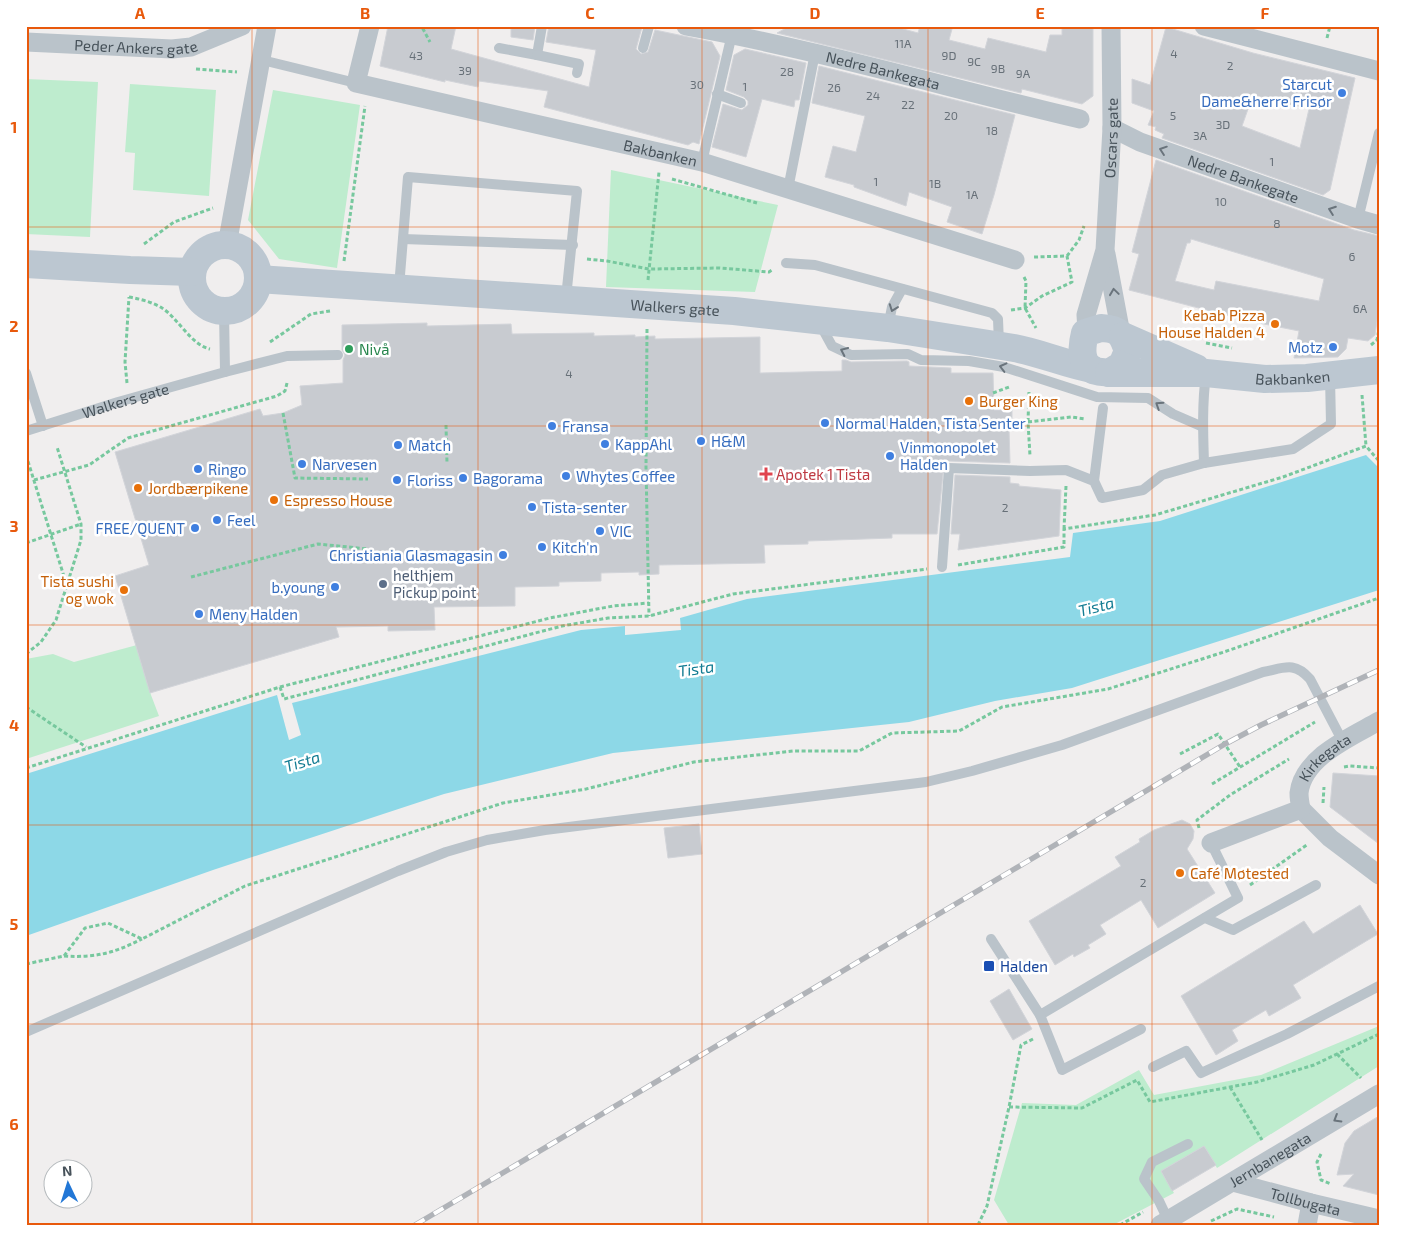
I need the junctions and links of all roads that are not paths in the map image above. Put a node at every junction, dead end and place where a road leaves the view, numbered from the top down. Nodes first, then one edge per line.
1 (242, 26) edge
2 (267, 26) edge
3 (370, 26) edge
4 (542, 26) edge
5 (649, 26) edge
6 (1111, 26) edge
7 (1204, 26) edge
8 (692, 27) edge
9 (732, 34) junction
10 (26, 42) edge
11 (499, 48) dead end
12 (643, 48) dead end
13 (815, 53) junction
14 (537, 56) junction
15 (262, 60) junction
16 (1379, 71) edge
17 (577, 73) dead end
18 (364, 85) junction
19 (717, 94) junction
20 (741, 103) dead end
21 (1080, 119) dead end
22 (1112, 128) junction
23 (1379, 133) edge
24 (702, 162) junction
25 (788, 188) junction
26 (1358, 219) junction
27 (1379, 225) edge
28 (403, 239) junction
29 (227, 245) junction
30 (573, 246) junction
31 (1105, 250) junction
32 (1015, 260) road end
33 (786, 263) road end
34 (26, 264) edge
35 (192, 272) junction
36 (258, 279) junction
37 (399, 288) junction
38 (568, 289) junction
39 (902, 289) junction
40 (224, 311) junction
41 (817, 319) junction
42 (888, 328) junction
43 (1086, 332) junction
44 (1122, 335) junction
45 (1038, 342) junction
46 (999, 345) junction
47 (338, 356) dead end
48 (1371, 360) edge
49 (1100, 371) junction
50 (225, 372) junction
51 (26, 373) edge
52 (1206, 373) junction
53 (1330, 376) junction
54 (1103, 408) dead end
55 (43, 426) junction
56 (1203, 427) junction
57 (26, 431) edge
58 (1204, 463) junction
59 (1094, 481) junction
60 (942, 568) road end
61 (1375, 729) edge
62 (1343, 742) junction
63 (1301, 809) junction
64 (1211, 843) joint
65 (1379, 875) edge
66 (1316, 885) dead end
67 (1205, 918) junction
68 (991, 939) dead end
69 (1379, 986) edge
70 (1040, 1016) junction
71 (1141, 1028) dead end
72 (26, 1032) edge
73 (1153, 1066) dead end
74 (1379, 1094) edge
75 (1188, 1144) dead end
76 (1233, 1182) junction
77 (1311, 1203) junction
78 (1379, 1219) edge
79 (1164, 1223) edge
80 (1307, 1224) edge

1 - 10 street, Peder Ankers gate
2 - 15 street
3 - 18 street
4 - 14 lane
5 - 12 lane
6 - 22 street, Oscars gate
7 - 16 street
8 - 9 street, Nedre Bankegata
9 - 13 street, Nedre Bankegata
9 - 19 lane
11 - 14 lane
13 - 21 street, Nedre Bankegata
13 - 25 lane
14 - 17 lane
15 - 18 lane
15 - 29 street
18 - 24 street, Bakbanken
19 - 20 lane
19 - 24 lane
26 -> 22 street, Nedre Bankegate
22 - 31 street, Oscars gate
23 - 26 lane
24 - 25 street, Bakbanken
25 - 32 street, Bakbanken
26 - 27 street, Nedre Bankegate
28 - 30 lane
28 - 30 lane
28 - 37 lane
29 - 35 street
29 - 36 street
30 - 38 lane
31 - 43 street, Oscars gate
44 -> 31 street, Oscars gate
33 - 39 lane
34 - 35 street
35 - 40 street
36 - 37 street, Walkers gate
36 - 40 street
37 - 38 street, Walkers gate
38 - 41 street, Walkers gate
39 -> 42 lane
39 - 46 lane
40 - 50 lane
41 - 42 street, Walkers gate
56 -> 41 lane
42 - 46 street, Walkers gate
43 - 44 street
43 - 45 street
43 - 49 street
44 - 49 street
44 - 52 street, Bakbanken
45 - 46 street, Walkers gate
45 - 49 street, Bakbanken
47 - 50 lane, Walkers gate
48 - 53 street, Bakbanken
49 - 52 street, Bakbanken
50 - 55 lane, Walkers gate
51 - 55 lane
52 - 53 street, Bakbanken
52 - 56 lane
53 - 58 lane
54 - 59 lane
55 - 57 lane, Walkers gate
56 - 58 lane
58 - 59 lane
59 - 60 lane
61 - 62 street, Kirkegata
62 - 63 street, Kirkegata
62 - 72 lane
63 - 64 street, Kirkegata
63 - 65 street
64 - 67 lane
66 - 67 lane
67 - 70 lane
68 - 70 lane
69 - 73 lane
70 - 71 lane
74 -> 76 street, Jernbanegata
75 - 79 lane
76 - 77 street, Tollbugata
76 - 79 street, Jernbanegata
77 - 78 street, Tollbugata
77 - 80 street

